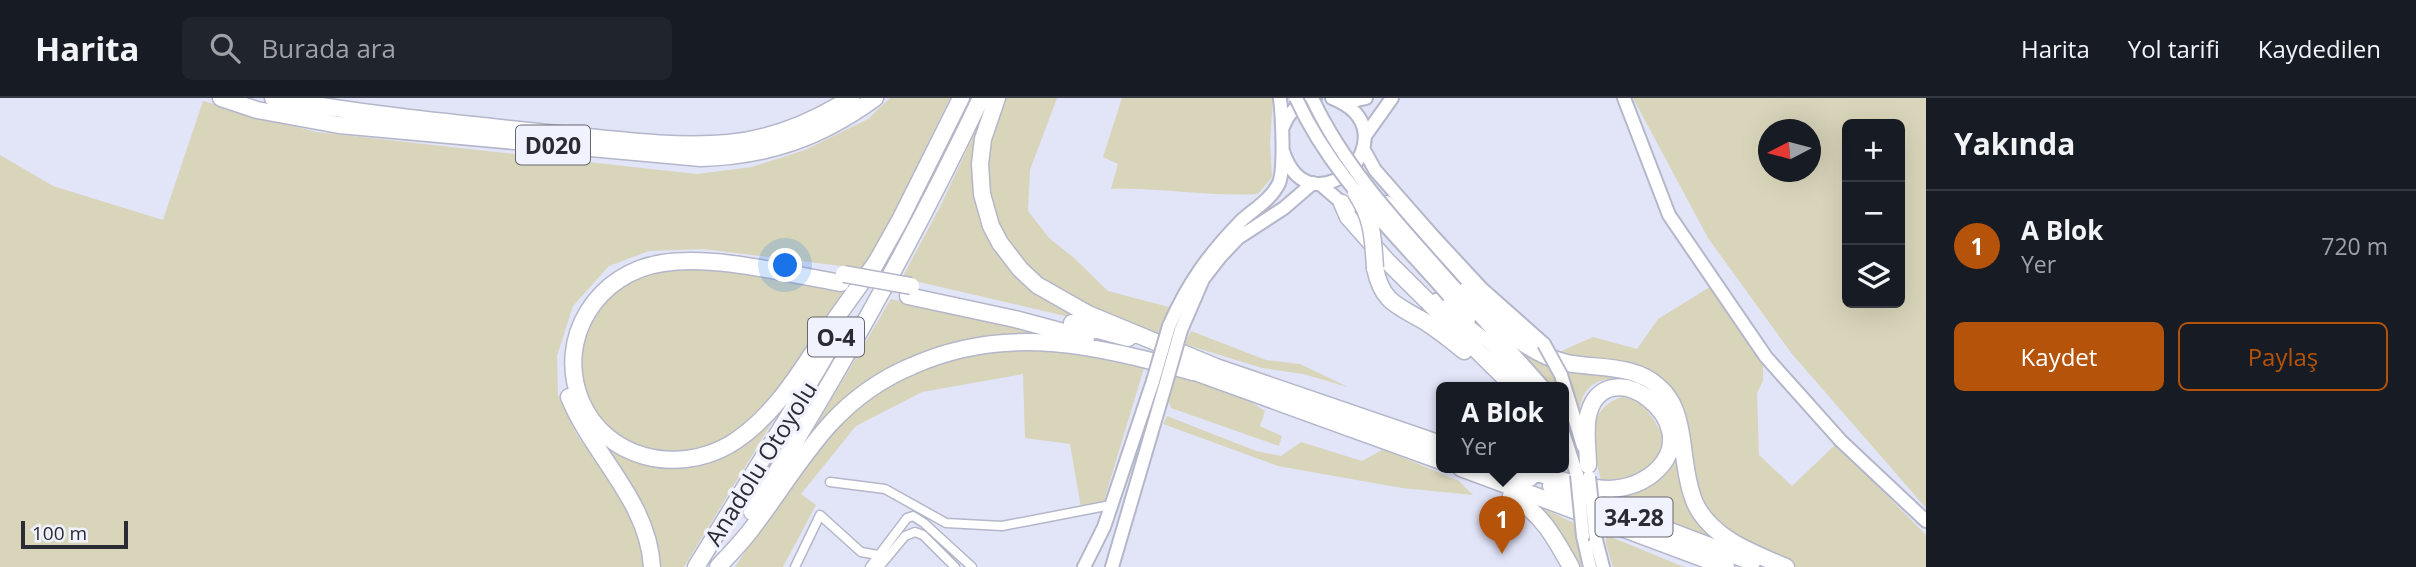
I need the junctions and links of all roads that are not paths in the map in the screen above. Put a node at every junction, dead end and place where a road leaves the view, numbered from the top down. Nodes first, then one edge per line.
1 (221, 98) edge
2 (273, 98) edge
3 (851, 98) edge
4 (874, 98) edge
5 (961, 98) edge
6 (981, 98) edge
7 (997, 98) edge
8 (1280, 98) edge
9 (1296, 98) edge
10 (1314, 98) edge
11 (1366, 98) edge
12 (1392, 98) edge
13 (1624, 98) edge
14 (1338, 100) edge
15 (1365, 136) junction
16 (1282, 137) junction
17 (1364, 150) junction
18 (1316, 184) junction
19 (1360, 186) junction
20 (1342, 203) junction
21 (877, 261) junction
22 (843, 278) junction
23 (1456, 289) junction
24 (1175, 328) junction
25 (1490, 343) junction
26 (1194, 364) junction
27 (1160, 382) junction
28 (1499, 382) edge
29 (1509, 382) edge
30 (1526, 382) edge
31 (1539, 382) edge
32 (1563, 382) edge
33 (1569, 397) edge
34 (1569, 420) edge
35 (1436, 442) edge
36 (1569, 443) edge
37 (1436, 459) edge
38 (1585, 472) junction
39 (1469, 473) edge
40 (1474, 473) edge
41 (1517, 473) edge
42 (1539, 473) edge
43 (830, 482) dead end
44 (1111, 505) junction
45 (918, 518) junction
46 (1926, 520) edge
47 (904, 523) junction
48 (1104, 527) junction
49 (1632, 531) junction
50 (912, 532) junction
51 (1589, 538) junction
52 (1121, 540) junction
53 (878, 555) junction
54 (1568, 562) edge
55 (652, 567) edge
56 (696, 567) edge
57 (718, 567) edge
58 (795, 567) edge
59 (870, 567) edge
60 (879, 567) edge
61 (955, 567) edge
62 (972, 567) edge
63 (1084, 567) edge
64 (1112, 567) edge
65 (1590, 567) edge
66 (1603, 567) edge
67 (1696, 567) edge
68 (1726, 567) edge
69 (1765, 567) edge
70 (1786, 567) edge

1 - 4 highway, D020
2 - 3 highway, D020
5 - 21 highway, Anadolu Otoyolu / O-4
6 - 57 highway, Anadolu Otoyolu / O-4
7 - 26 highway
8 - 16 main road
9 - 19 main road, bridge
10 - 16 main road
10 - 19 main road, bridge
11 - 14 main road
12 - 15 main road
13 - 46 main road
14 - 15 main road
15 - 17 main road
16 - 18 main road
16 - 24 main road
17 - 18 main road
17 - 32 main road, bridge
18 - 20 main road
18 - 24 main road
19 - 23 highway, bridge
19 - 28 highway, bridge
20 - 25 main road
20 - 29 highway
21 - 22 highway
21 - 56 highway, Anadolu Otoyolu / O-4
22 - 26 highway
22 - 55 highway
23 - 25 main road
23 - 31 main road
23 - 70 highway
24 - 27 main road, bridge
25 - 30 main road
26 - 35 highway
26 - 37 highway
26 - 57 highway
27 - 44 main road
27 - 52 main road
33 - 38 main road, bridge
34 - 38 main road
36 - 38 main road
38 - 42 highway
38 - 51 main road, bridge
39 - 54 highway
40 - 49 highway, 34-28
41 - 69 highway, 34-28
43 - 44 street
44 - 48 main road
45 - 47 street
45 - 50 street
45 - 62 street
47 - 50 street
47 - 53 street
48 - 52 main road
48 - 63 main road
49 - 67 highway
49 - 68 highway, 34-28
50 - 60 street
50 - 61 street
51 - 65 main road
51 - 66 main road
52 - 64 main road
53 - 58 street
53 - 59 street

